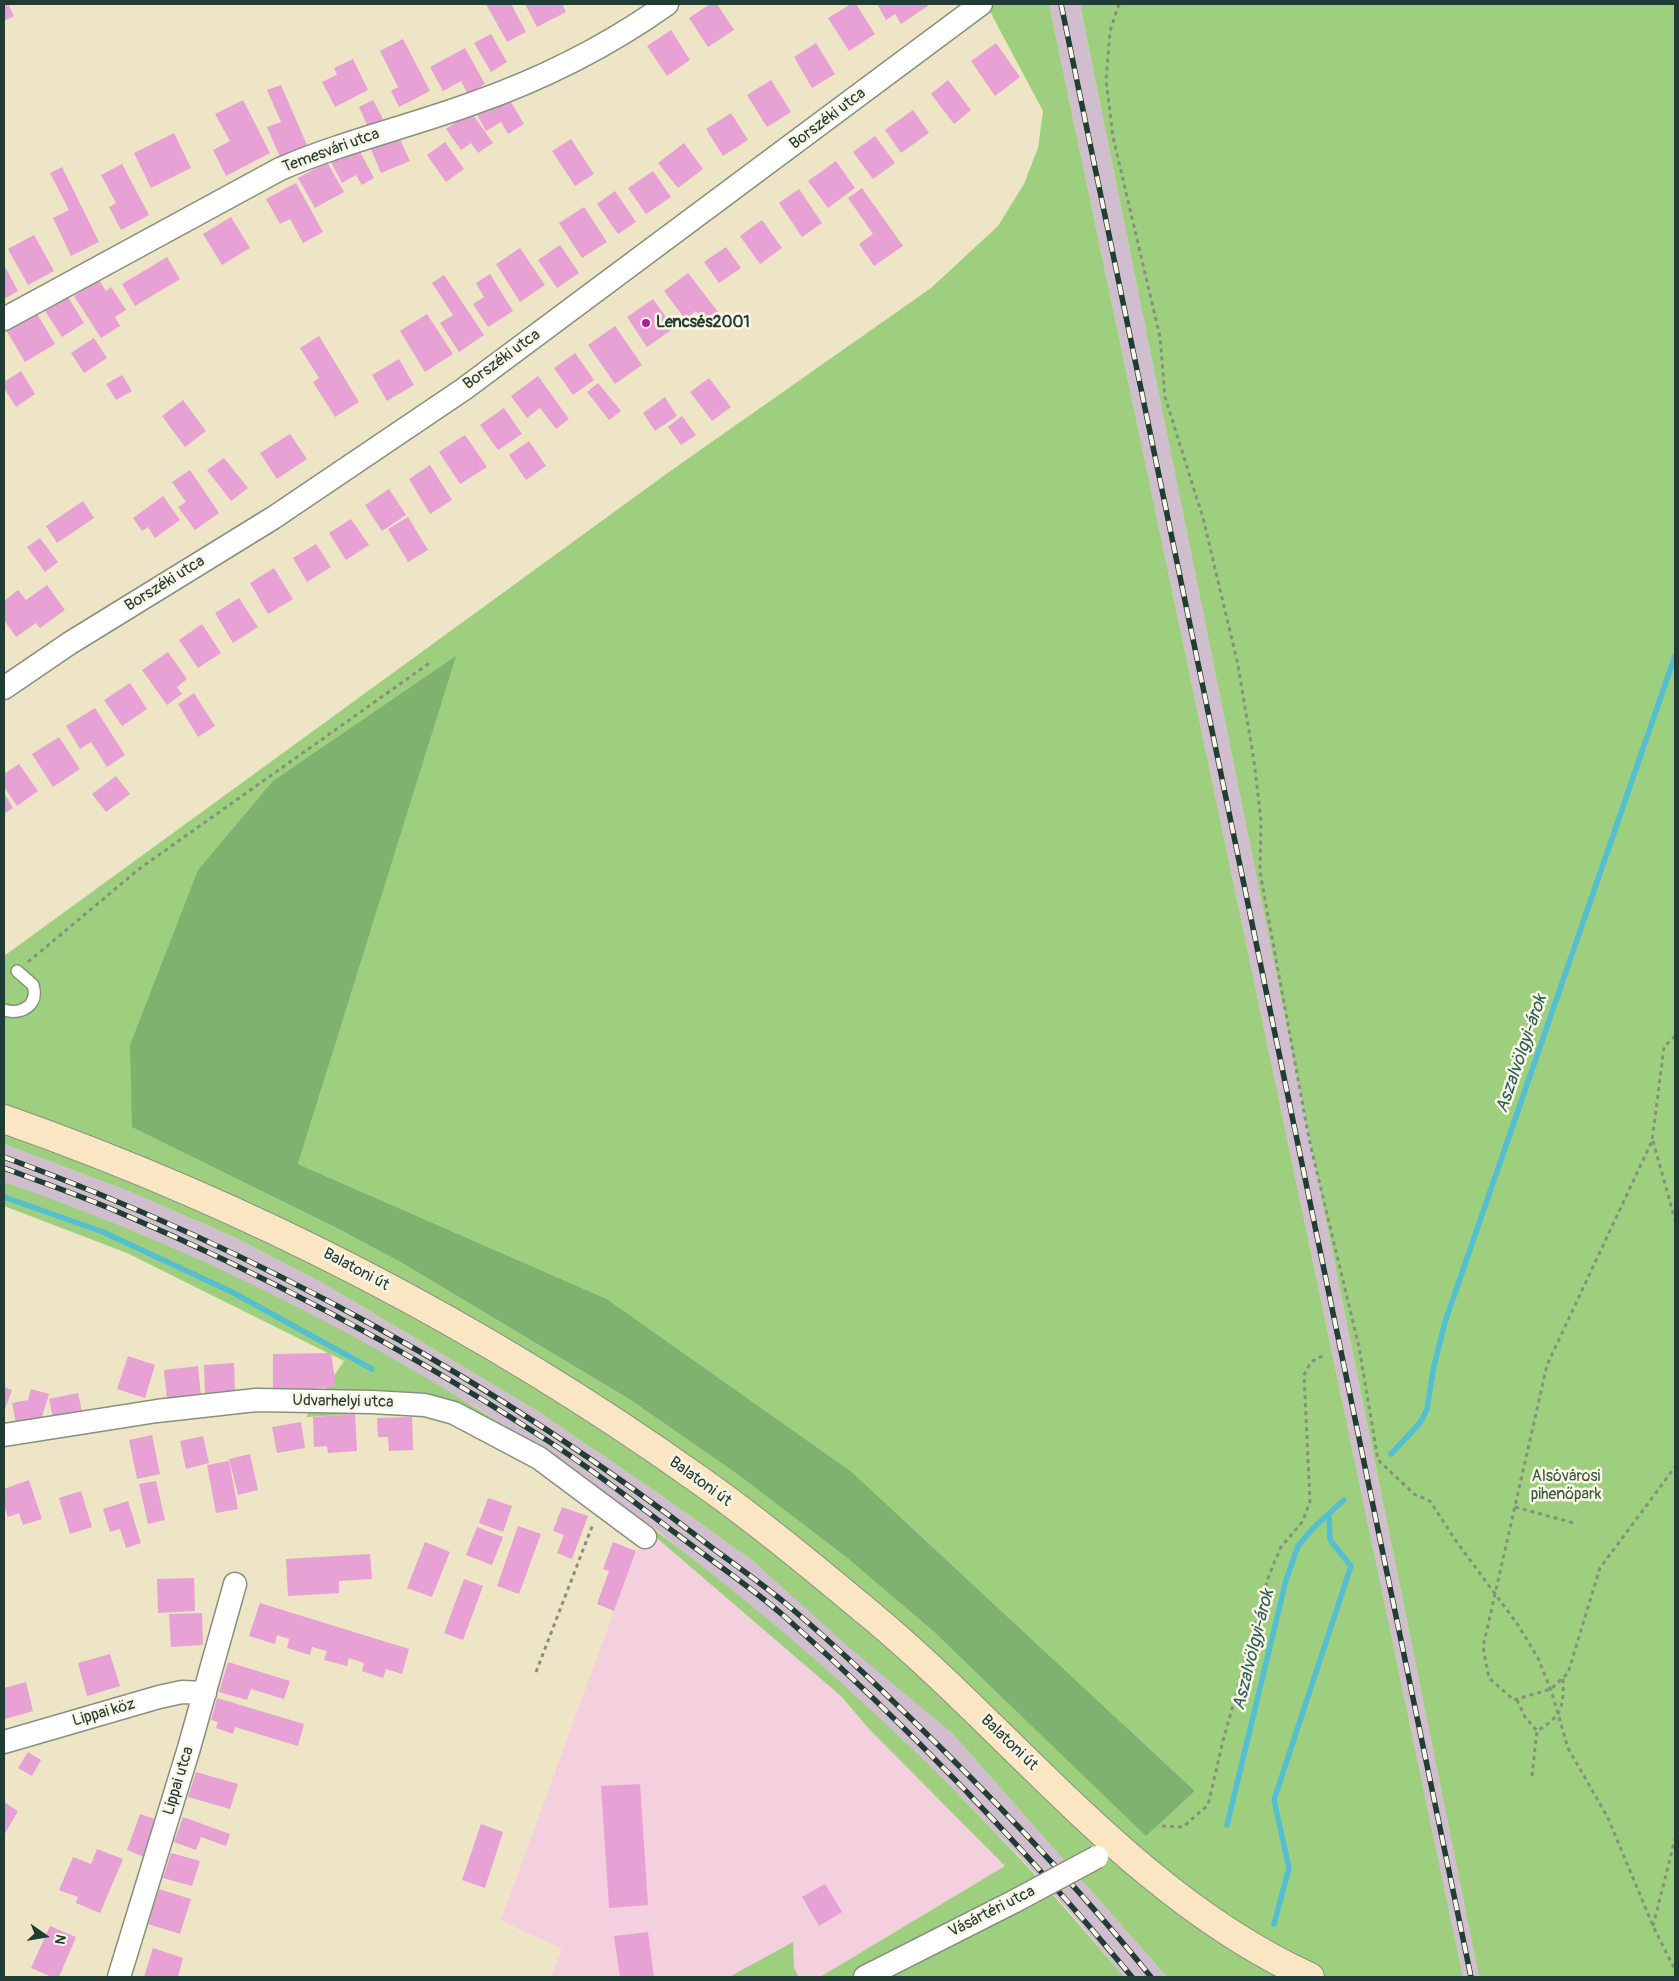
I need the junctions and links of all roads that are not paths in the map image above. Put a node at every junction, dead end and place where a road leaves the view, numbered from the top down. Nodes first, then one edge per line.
1 (667, 4) edge
2 (981, 4) edge
3 (4, 318) edge
4 (4, 688) edge
5 (17, 971) road end
6 (4, 1010) edge
7 (4, 1118) edge
8 (4, 1435) edge
9 (645, 1538) dead end
10 (235, 1584) dead end
11 (205, 1693) junction
12 (4, 1742) edge
13 (1107, 1851) junction
14 (119, 1977) edge
15 (866, 1977) edge
16 (1310, 1977) edge

1 - 3 street, Temesvári utca
2 - 4 street, Borszéki utca
5 - 6 lane
7 - 13 main road, Balatoni út
8 - 9 street, Udvarhelyi utca
10 - 11 street, Lippai utca
11 - 12 street, Lippai köz
11 - 14 street, Lippai utca
13 - 15 street, Vásártéri utca, bridge
13 - 16 main road, Balatoni út

